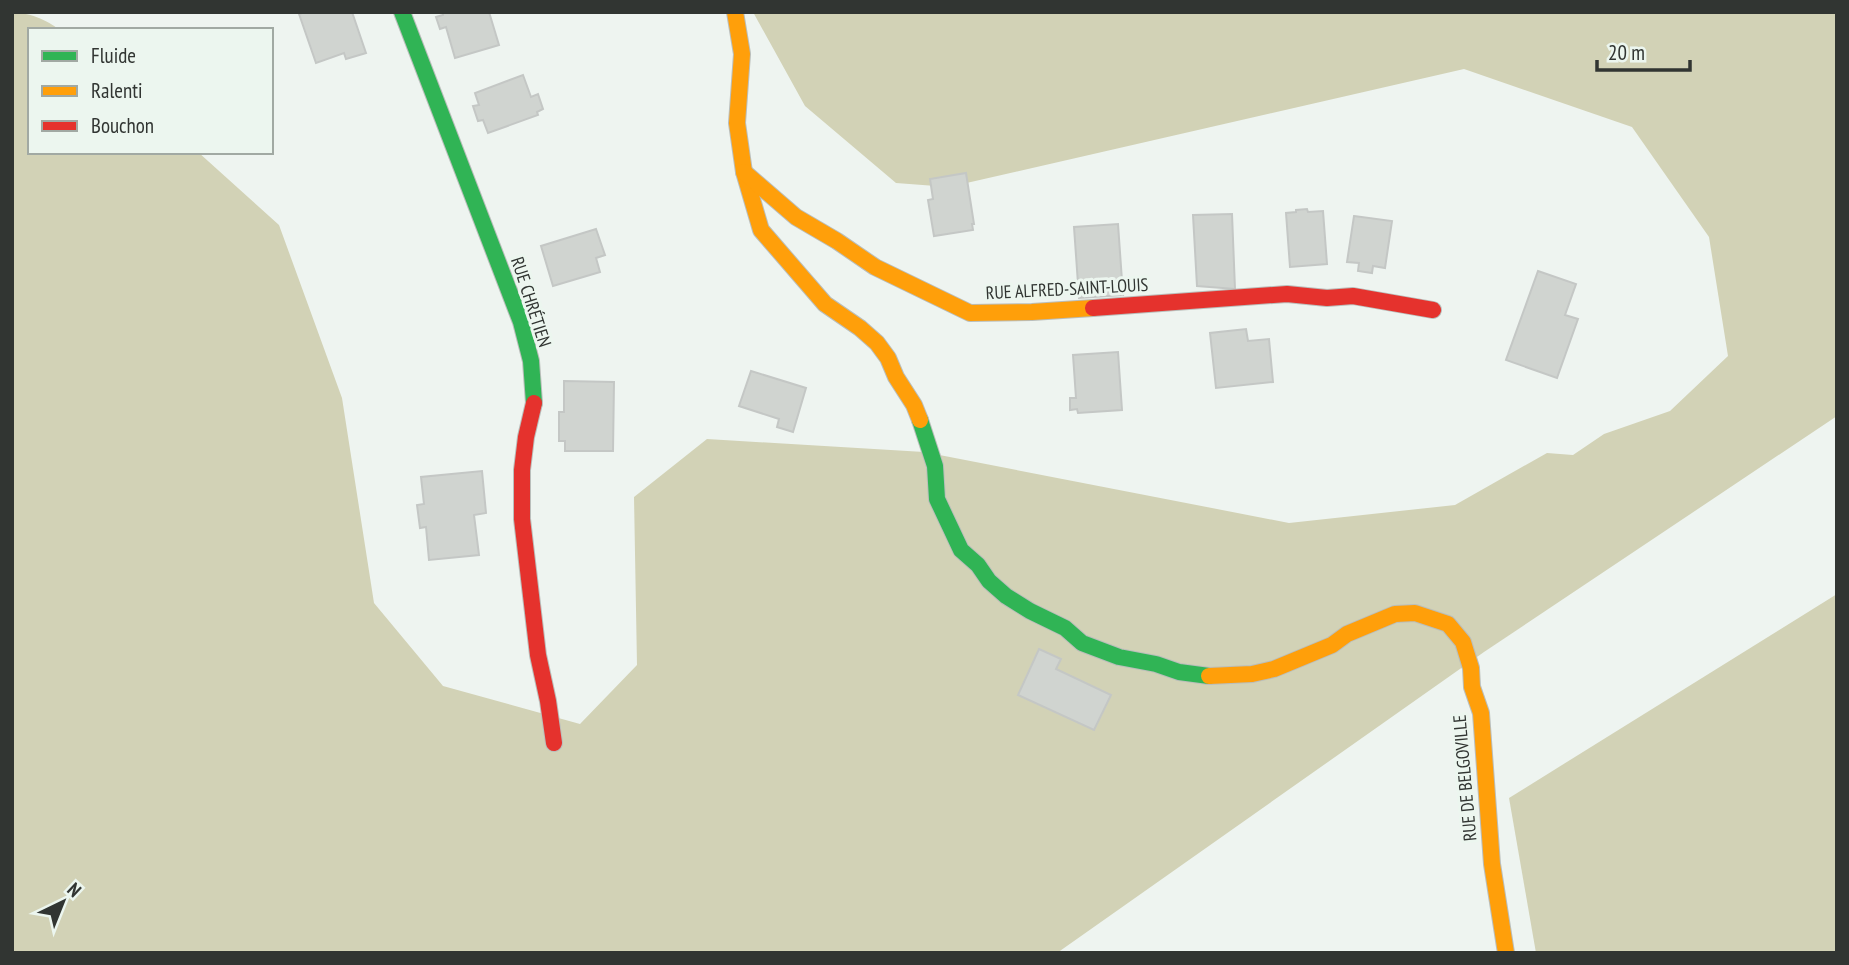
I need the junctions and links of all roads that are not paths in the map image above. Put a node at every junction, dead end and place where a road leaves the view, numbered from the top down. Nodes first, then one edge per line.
1 (402, 12) edge
2 (736, 12) edge
3 (744, 172) junction
4 (1433, 310) dead end
5 (554, 743) dead end
6 (1506, 953) edge

1 - 5 street, RUE CHRÉTIEN
2 - 3 street, RUE DE BELGOVILLE
3 - 4 street, RUE ALFRED-SAINT-LOUIS
3 - 6 street, RUE DE BELGOVILLE

